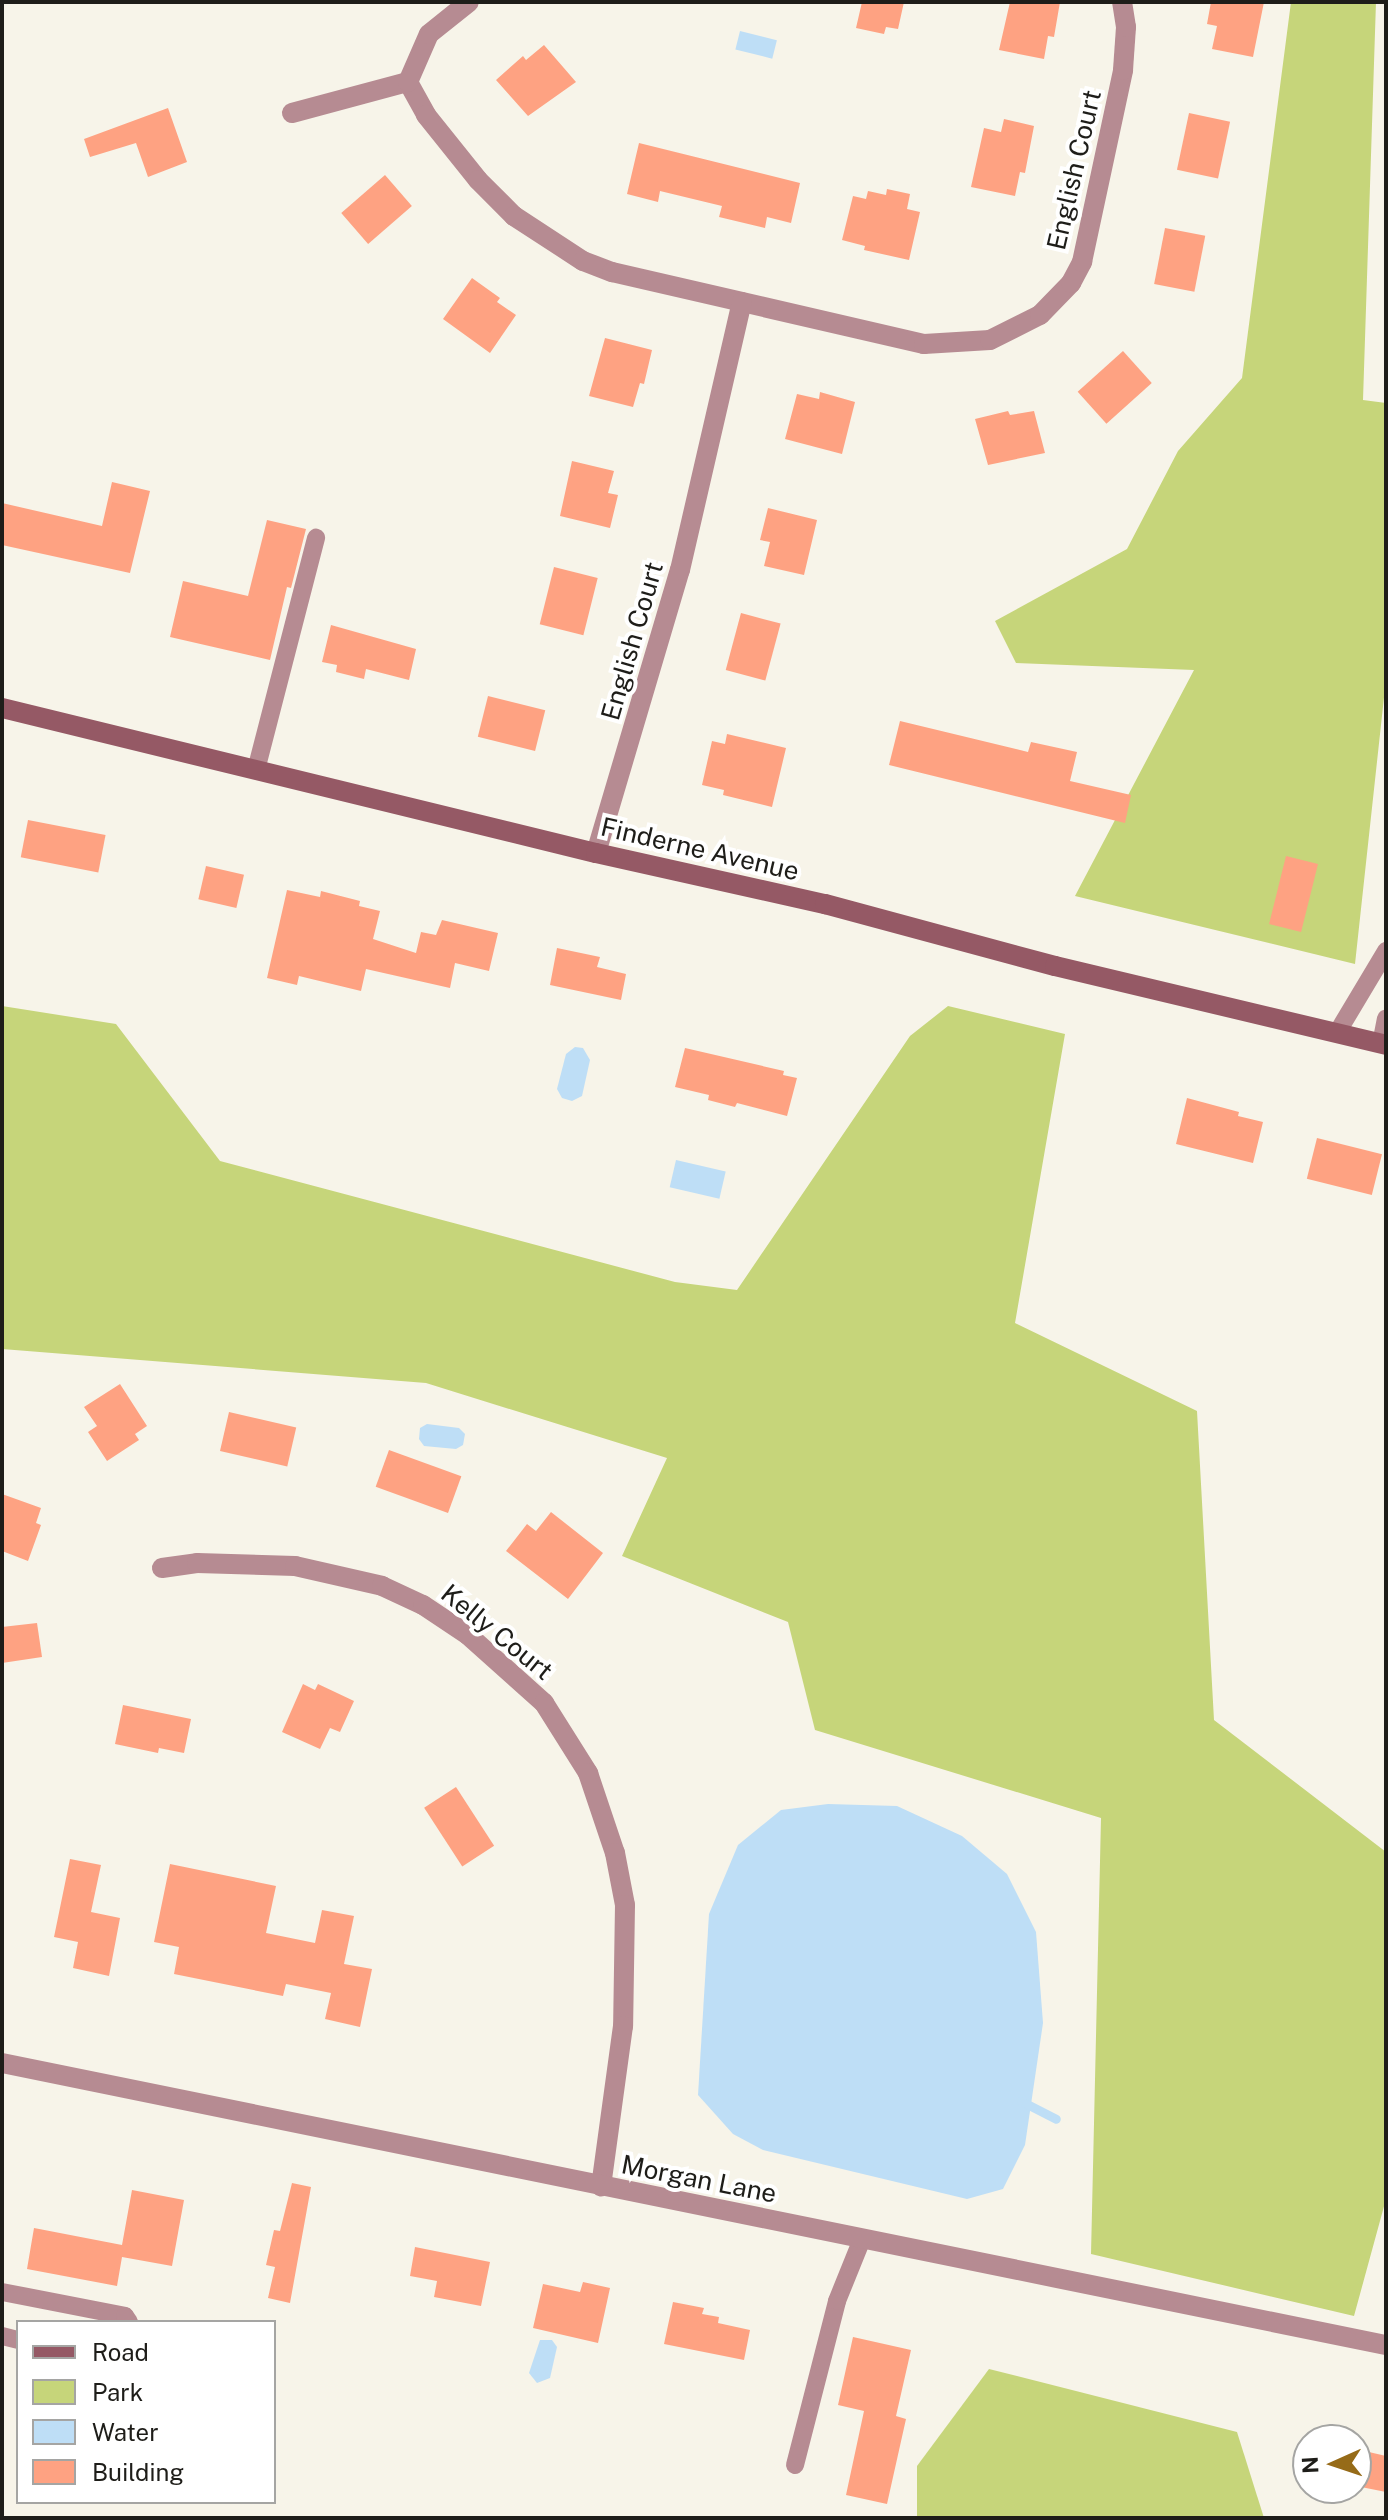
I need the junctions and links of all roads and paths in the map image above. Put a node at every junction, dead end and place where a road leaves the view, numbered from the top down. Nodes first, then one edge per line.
1 (469, 2) edge
2 (1122, 2) edge
3 (408, 82) junction
4 (292, 113) dead end
5 (742, 302) junction
6 (316, 538) dead end
7 (2, 708) edge
8 (256, 770) junction
9 (596, 853) junction
10 (1386, 951) edge
11 (1386, 1018) edge
12 (1337, 1033) junction
13 (1384, 1044) edge
14 (162, 1568) dead end
15 (2, 2063) edge
16 (601, 2186) junction
17 (862, 2239) junction
18 (2, 2292) edge
19 (128, 2320) edge
20 (1386, 2345) edge
21 (795, 2465) dead end

1 - 3 street
2 - 5 street, English Court
3 - 4 street
3 - 5 street, English Court
5 - 9 street, English Court
6 - 8 lane
7 - 8 main road, Finderne Avenue
8 - 9 main road, Finderne Avenue
9 - 12 main road, Finderne Avenue
10 - 12 lane
11 - 13 lane
12 - 13 main road, Finderne Avenue
14 - 16 street, Kelly Court
15 - 16 street, Morgan Lane
16 - 17 street, Morgan Lane
17 - 20 street, Morgan Lane
17 - 21 lane
18 - 19 lane

